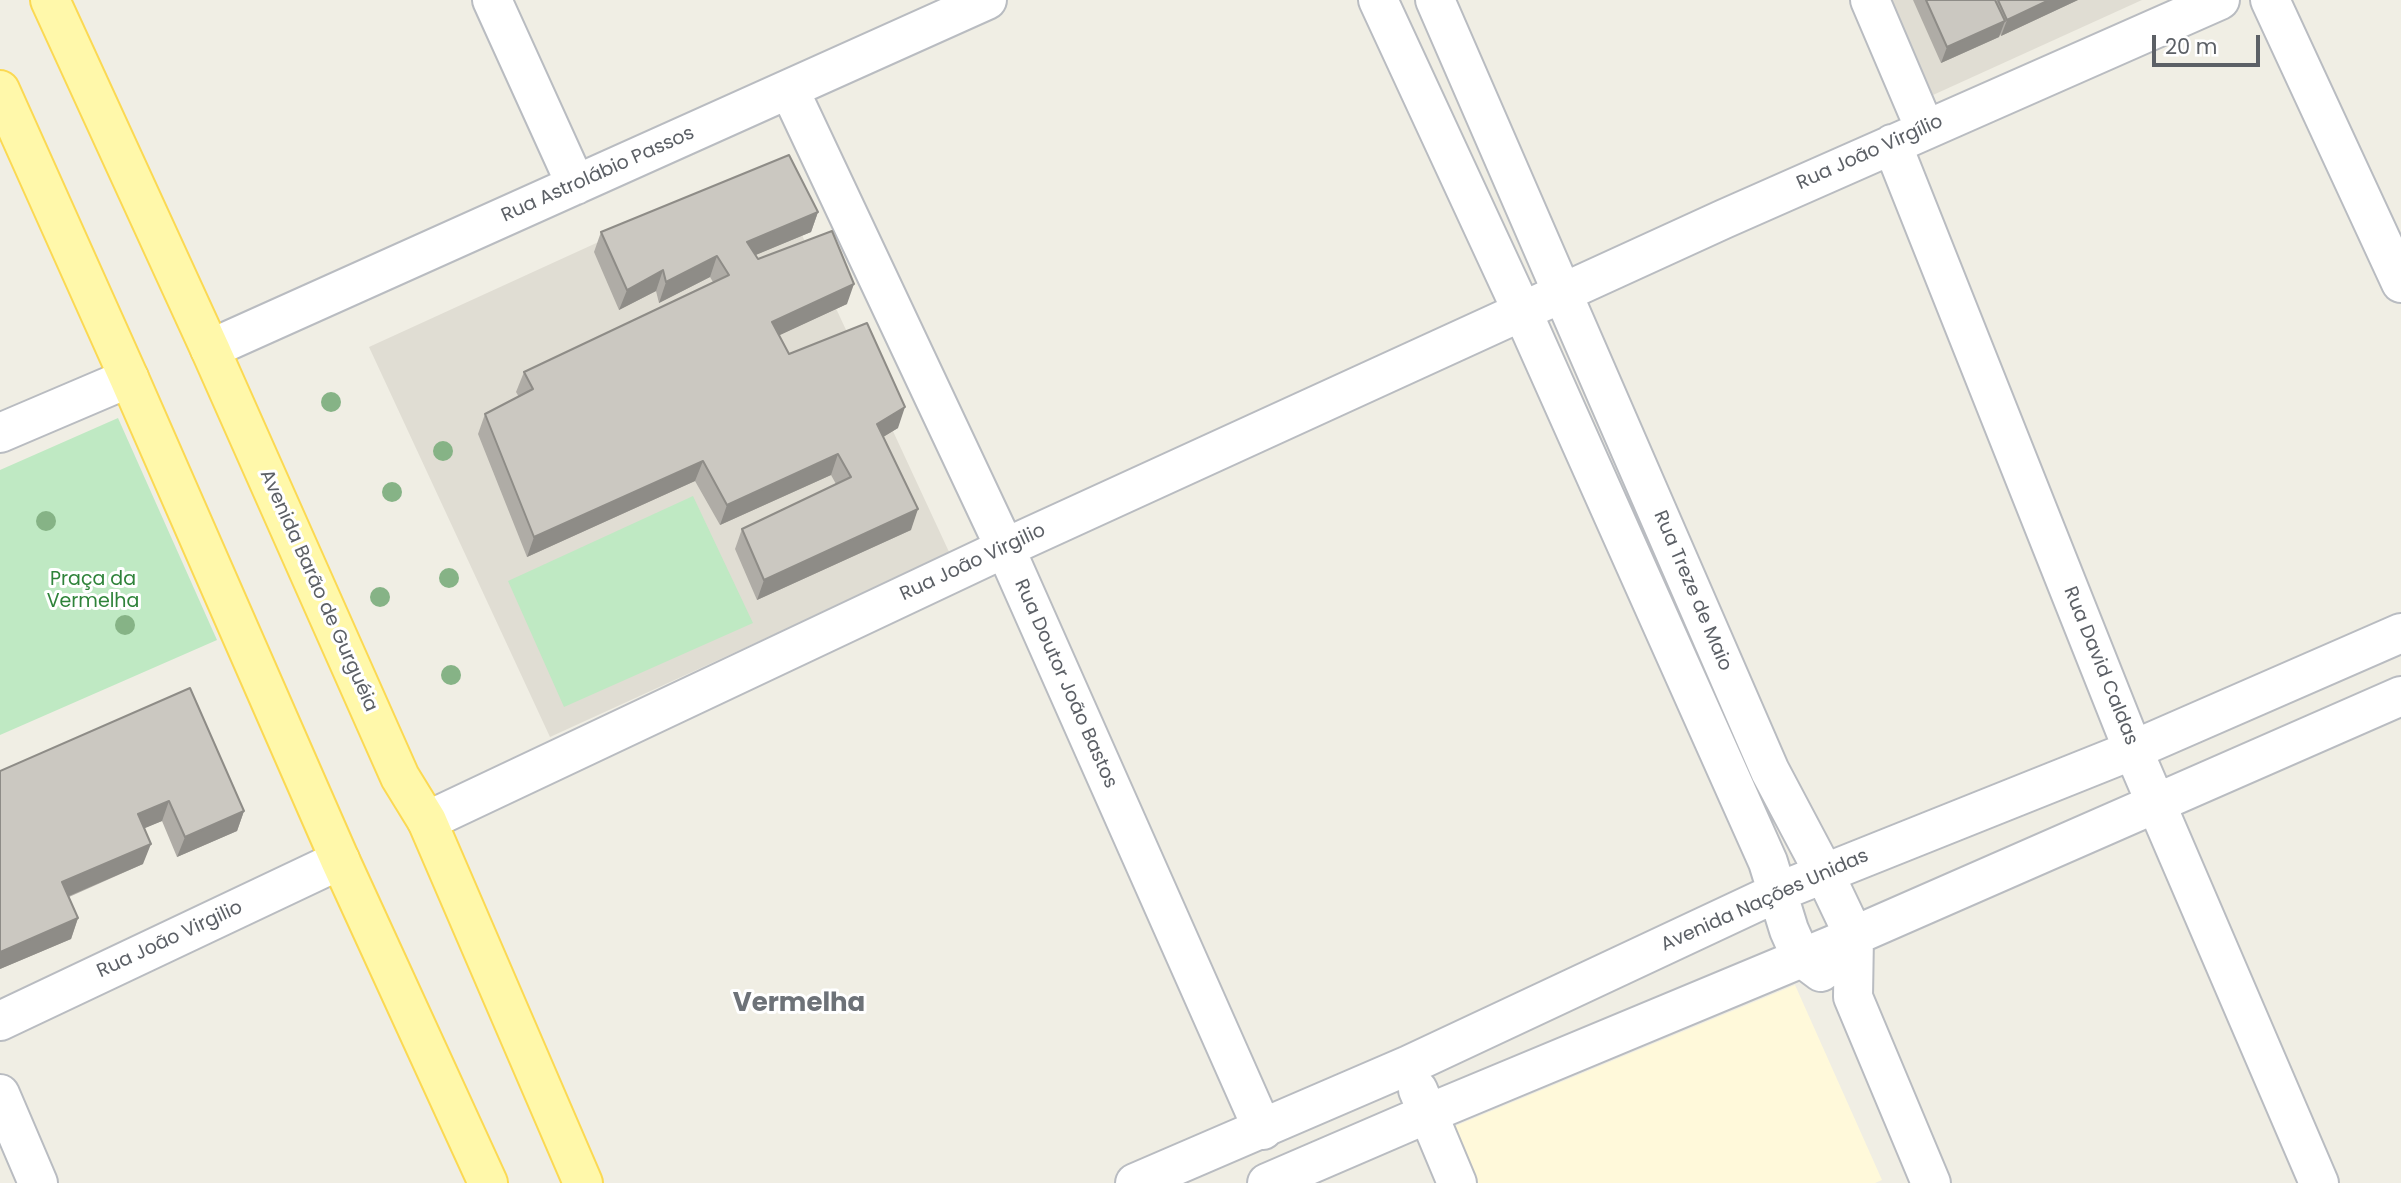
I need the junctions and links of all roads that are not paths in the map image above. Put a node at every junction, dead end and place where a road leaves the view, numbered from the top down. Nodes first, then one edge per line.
1 (50, 0) edge
2 (492, 0) edge
3 (1378, 0) edge
4 (1435, 0) edge
5 (1870, 0) edge
6 (2220, 0) edge
7 (2270, 0) edge
8 (966, 4) edge
9 (789, 89) junction
10 (3, 106) edge
11 (1908, 136) junction
12 (576, 185) junction
13 (2401, 283) edge
14 (1563, 292) junction
15 (1522, 311) junction
16 (210, 349) junction
17 (130, 378) junction
18 (0, 433) edge
19 (1005, 548) junction
20 (2401, 633) edge
21 (2401, 696) edge
22 (2133, 750) junction
23 (2157, 802) junction
24 (427, 821) junction
25 (340, 860) junction
26 (1824, 873) junction
27 (1778, 892) junction
28 (1854, 936) junction
29 (1801, 957) junction
30 (1853, 997) junction
31 (0, 1021) edge
32 (1409, 1065) junction
33 (0, 1094) edge
34 (1427, 1114) junction
35 (1263, 1130) junction
36 (1292, 1178) edge
37 (38, 1183) edge
38 (488, 1183) edge
39 (583, 1183) edge
40 (1135, 1183) edge
41 (1457, 1183) edge
42 (1931, 1183) edge
43 (2319, 1183) edge

1 - 16 main road, Avenida Barão de Gurguéia
2 - 12 street
3 - 15 street, Rua Treze de Maio
4 - 14 street, Rua Treze de Maio
5 - 11 street, Rua David Caldas
6 - 11 street, Rua João Virgílio
7 - 13 street
8 - 9 street, Rua Astrolábio Passos
9 - 12 street, Rua Astrolábio Passos
9 - 19 street, Rua Doutor João Bastos
10 - 17 main road
11 - 14 street, Rua João Virgílio
11 - 22 street, Rua David Caldas
12 - 16 street, Rua Astrolábio Passos
14 - 15 street, Rua João Virgílio
14 - 26 street, Rua Treze de Maio
15 - 19 street, Rua João Virgilio
15 - 27 street, Rua Treze de Maio
16 - 24 main road, Avenida Barão de Gurguéia
17 - 18 street
17 - 25 main road
19 - 24 street, Rua João Virgilio
19 - 35 street, Rua Doutor João Bastos
20 - 22 street, Avenida Nações Unidas
21 - 23 street
22 - 23 street, Rua David Caldas
22 - 26 street, Avenida Nações Unidas
23 - 28 street
23 - 43 street, Rua David Caldas
24 - 39 main road, Avenida Barão de Gurguéia
25 - 31 street, Rua João Virgilio
25 - 38 main road
26 - 27 street, Avenida Nações Unidas
26 - 28 street, Rua Treze de Maio
27 - 29 street, Rua Treze de Maio
27 - 32 street, Avenida Nações Unidas
28 - 29 street
28 - 30 street, Rua Treze de Maio
29 - 30 street
29 - 34 street
30 - 42 street, Rua Treze de Maio
32 - 34 street
32 - 35 street, Avenida Nações Unidas
33 - 37 street
34 - 36 street
34 - 41 street
35 - 40 street, Avenida Nações Unidas

